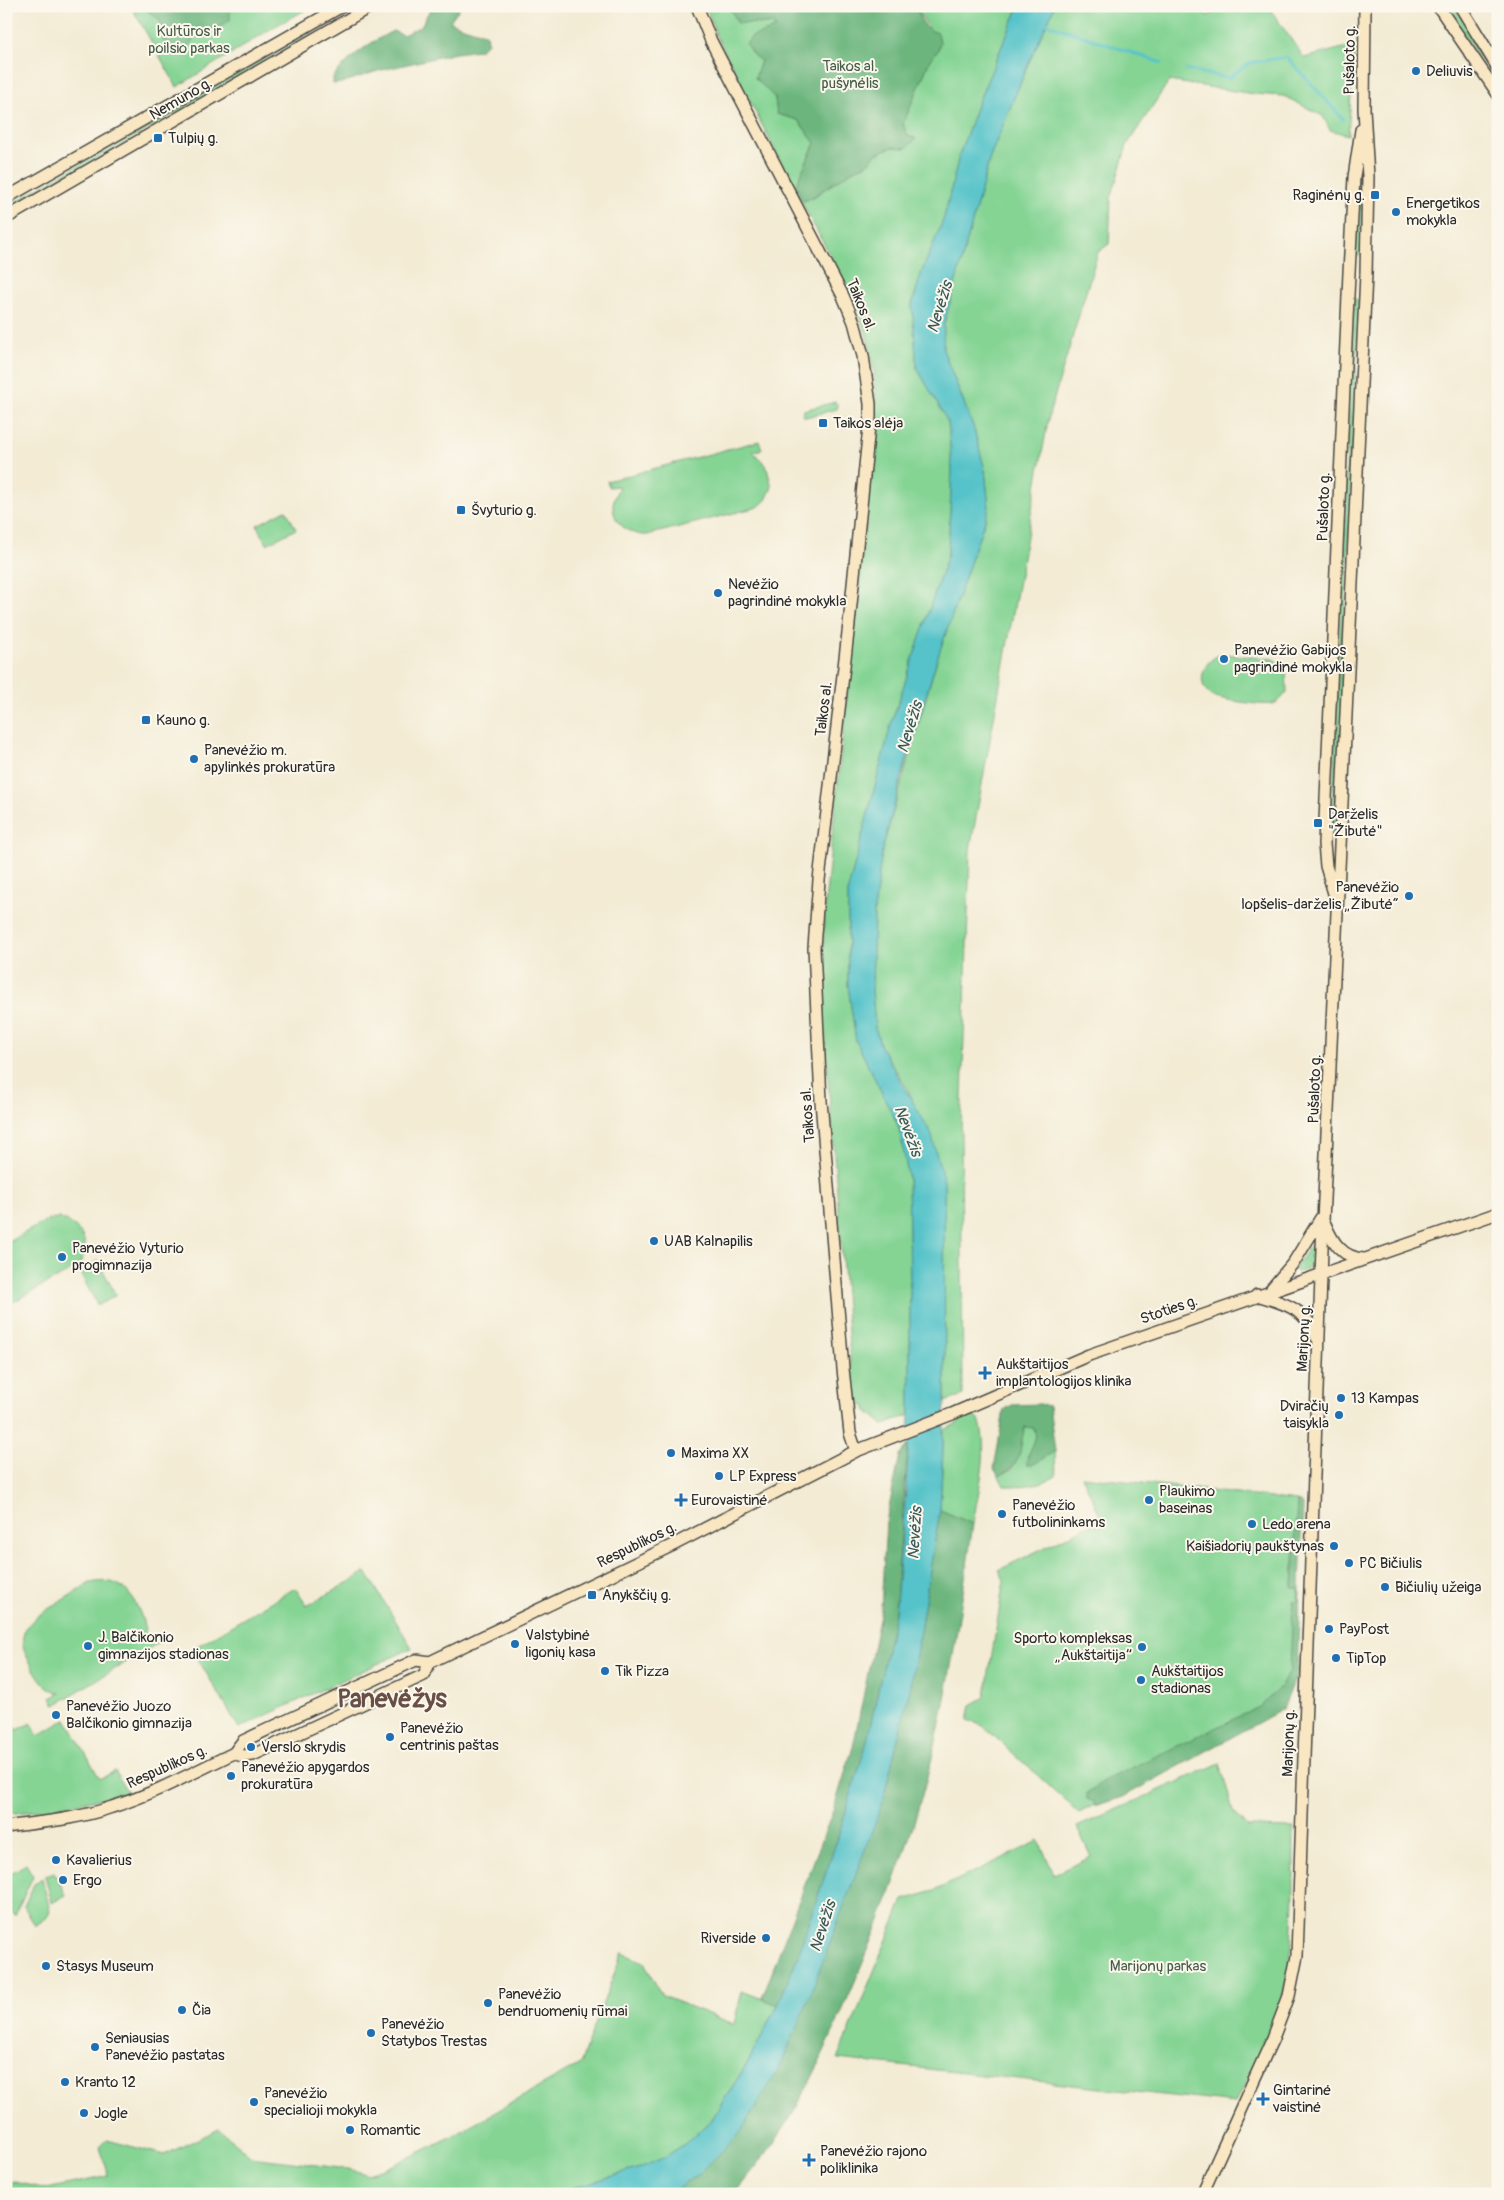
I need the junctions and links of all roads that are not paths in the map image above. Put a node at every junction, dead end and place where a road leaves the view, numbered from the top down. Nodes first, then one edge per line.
1 (342, 6) edge
2 (371, 6) edge
3 (697, 6) edge
4 (1438, 6) edge
5 (1460, 6) edge
6 (1366, 8) edge
7 (1498, 68) edge
8 (1498, 94) edge
9 (1364, 109) junction
10 (6, 198) edge
11 (6, 218) edge
12 (1337, 904) junction
13 (1498, 1213) edge
14 (1323, 1216) junction
15 (1368, 1258) junction
16 (1322, 1274) junction
17 (1270, 1290) junction
18 (1257, 1294) junction
19 (1318, 1341) junction
20 (856, 1451) junction
21 (430, 1662) junction
22 (234, 1753) junction
23 (6, 1827) edge
24 (1202, 2194) edge

1 - 10 main road, Nemuno g.
2 - 11 main road, Nemuno g.
3 - 20 main road, Taikos al.
4 - 8 main road
5 - 7 main road
6 - 9 main road, Pušaloto g.
9 - 12 main road, Pušaloto g.
9 - 12 main road, Pušaloto g.
12 - 14 main road, Pušaloto g.
13 - 15 main road, Stoties g.
14 - 15 main road
14 - 16 main road, Pušaloto g.
14 - 17 main road
15 - 16 main road, Stoties g.
16 - 17 main road, Stoties g.
16 - 19 main road, Marijonų g.
17 - 18 main road, Stoties g.
18 - 19 main road
18 - 20 main road, Stoties g.
19 - 24 main road, Marijonų g.
20 - 21 main road, Respublikos g.
21 - 22 main road, Respublikos g.
21 - 22 main road, Respublikos g.
22 - 23 main road, Respublikos g.

